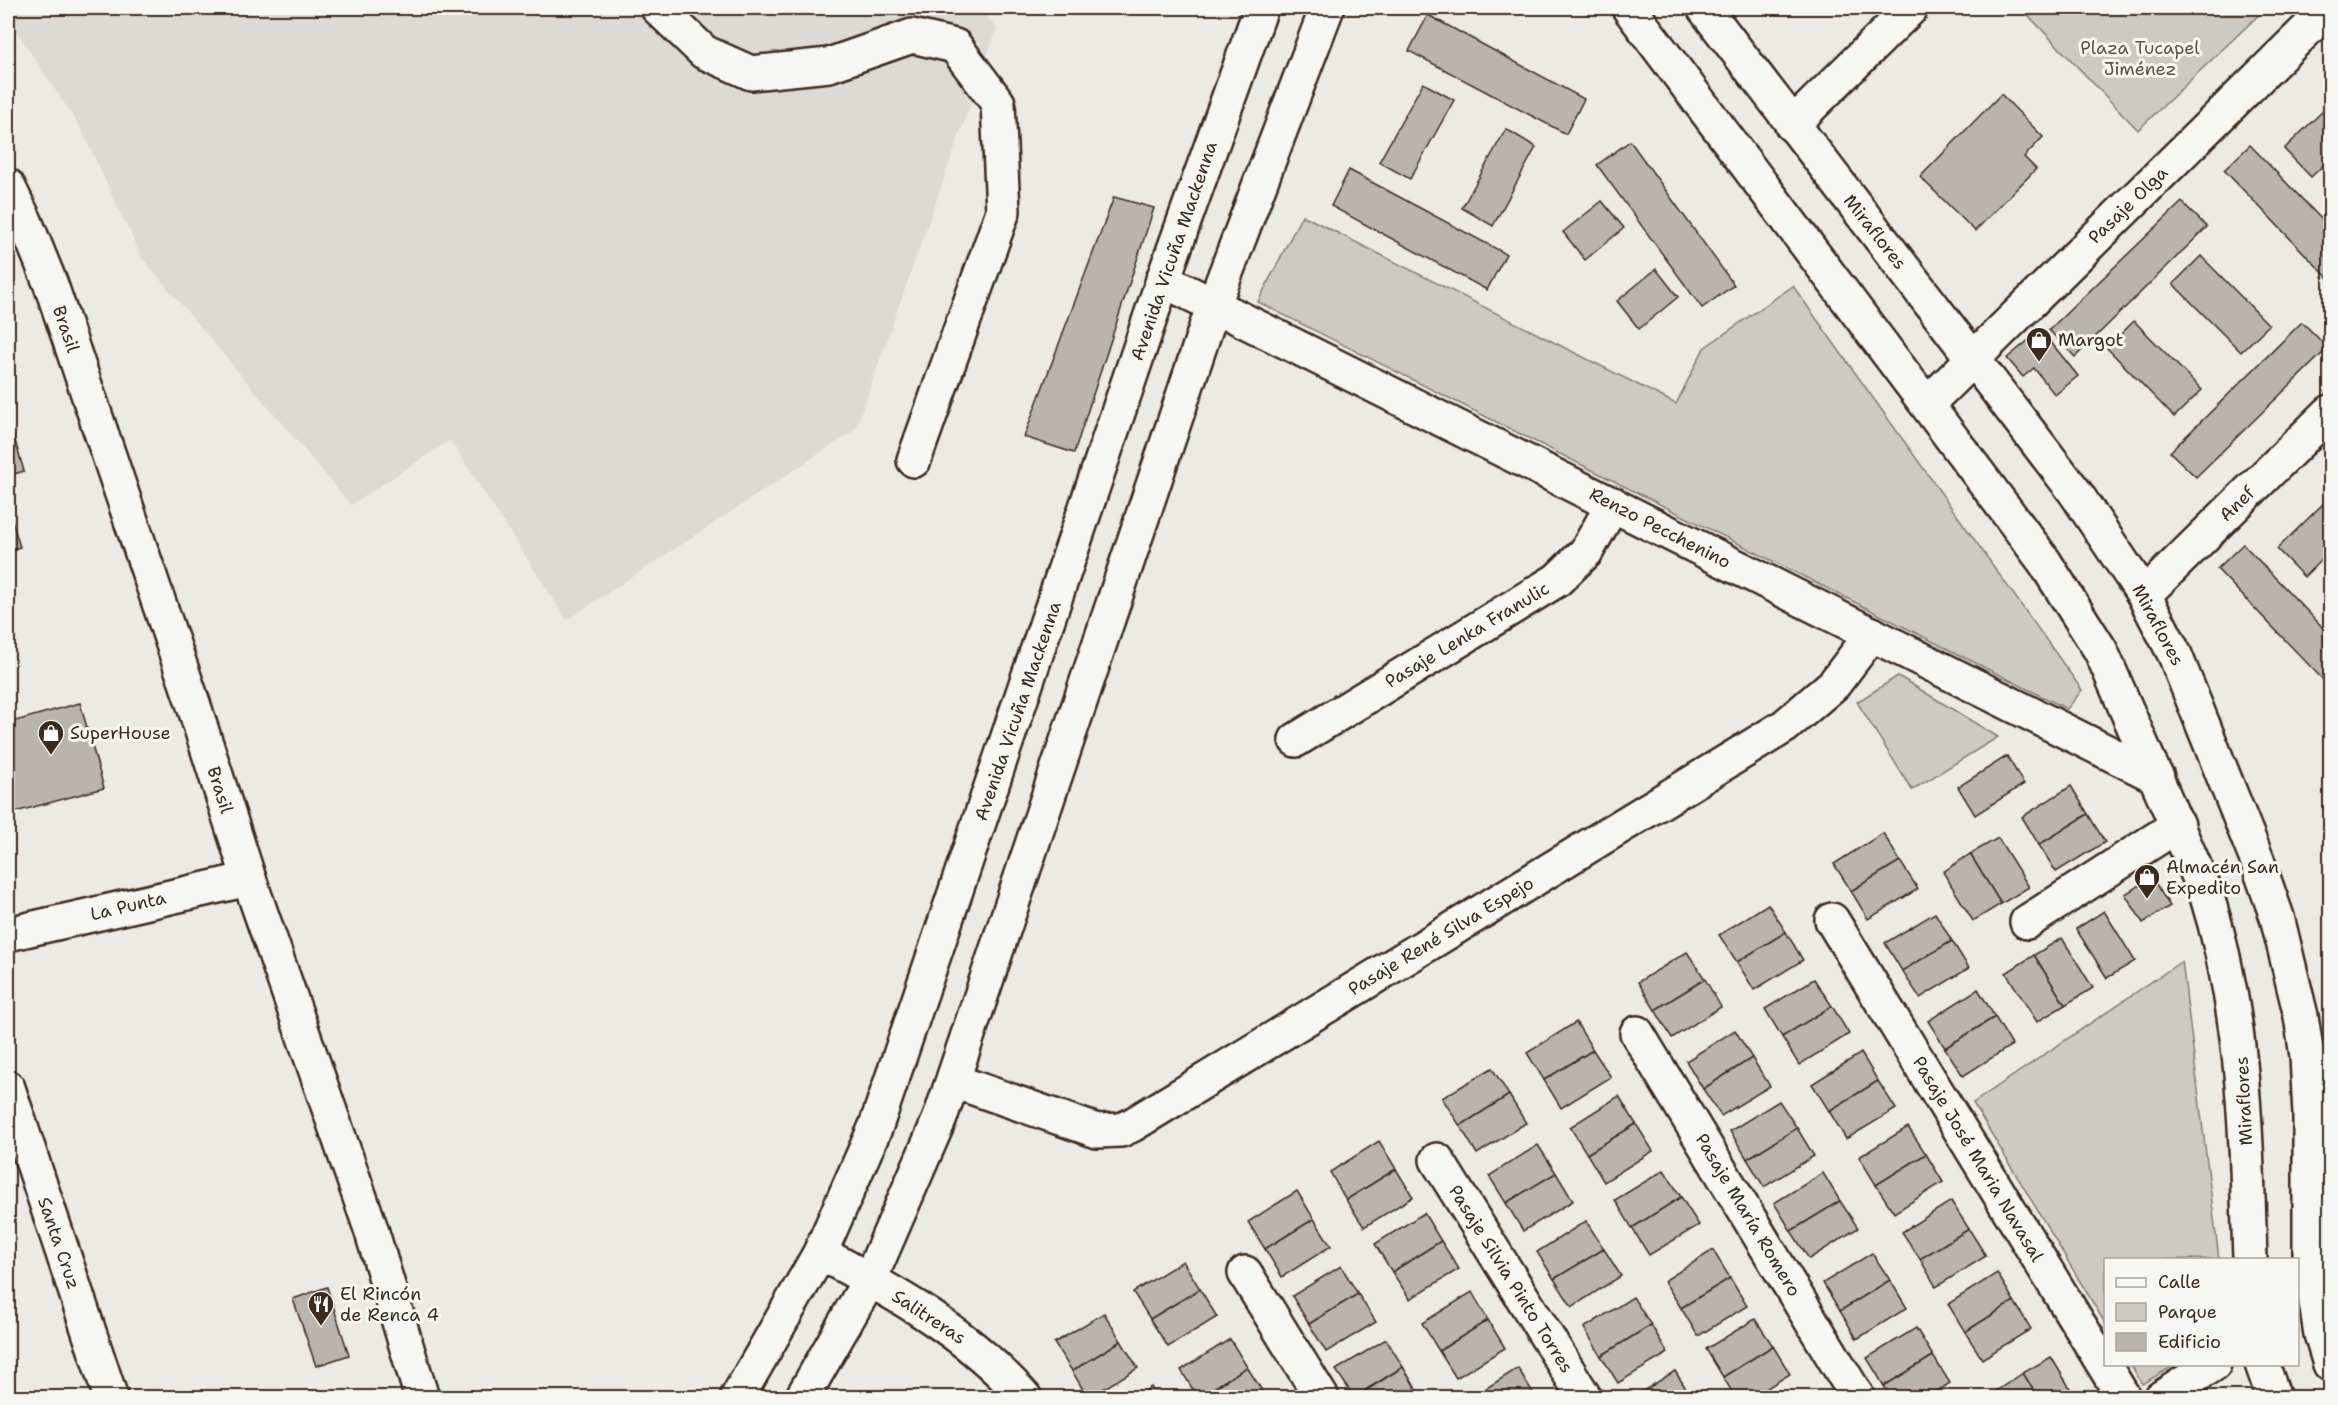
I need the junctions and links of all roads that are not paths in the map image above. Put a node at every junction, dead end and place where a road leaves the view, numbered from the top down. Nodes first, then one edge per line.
1 (658, 8) edge
2 (1261, 8) edge
3 (1327, 8) edge
4 (1629, 8) edge
5 (1704, 8) edge
6 (1911, 8) edge
7 (2329, 8) edge
8 (1792, 125) junction
9 (8, 186) edge
10 (1163, 280) junction
11 (1214, 304) junction
12 (1972, 358) junction
13 (1928, 404) junction
14 (2331, 412) edge
15 (914, 460) dead end
16 (1613, 504) junction
17 (2144, 595) junction
18 (1863, 647) junction
19 (1296, 740) dead end
20 (2157, 777) junction
21 (2178, 825) junction
22 (249, 879) junction
23 (1832, 920) dead end
24 (2027, 922) dead end
25 (8, 934) edge
26 (1637, 1033) dead end
27 (954, 1081) junction
28 (8, 1088) edge
29 (1437, 1160) dead end
30 (820, 1253) junction
31 (2250, 1258) edge
32 (1245, 1274) dead end
33 (870, 1280) junction
34 (2331, 1364) edge
35 (2104, 1365) edge
36 (2104, 1366) edge
37 (2212, 1366) edge
38 (2262, 1366) edge
39 (111, 1398) edge
40 (422, 1398) edge
41 (736, 1398) edge
42 (802, 1398) edge
43 (1025, 1398) edge
44 (1322, 1398) edge
45 (1585, 1398) edge
46 (1858, 1398) edge
47 (2124, 1398) edge
48 (2161, 1398) edge
49 (2274, 1398) edge

1 - 15 street
2 - 10 street, Avenida Vicuña Mackenna
3 - 11 street
4 - 13 street, Miraflores
5 - 8 street, Miraflores
6 - 8 street
7 - 12 street, Pasaje Olga
8 - 12 street, Miraflores
9 - 22 street, Brasil
10 - 11 street, Renzo Pecchenino
10 - 30 street, Avenida Vicuña Mackenna
11 - 16 street, Renzo Pecchenino
11 - 27 street
12 - 13 street, Pasaje Olga
12 - 17 street, Miraflores
13 - 20 street, Miraflores
14 - 17 street, Anef
16 - 18 street, Renzo Pecchenino
16 - 19 street, Pasaje Lenka Franulic
17 - 34 street, Miraflores
18 - 20 street, Renzo Pecchenino
18 - 27 street, Pasaje René Silva Espejo
20 - 21 street, Miraflores
21 - 24 street
21 - 31 street, Miraflores
22 - 25 street, La Punta
22 - 40 street, Brasil
23 - 35 street, Pasaje José Maria Navasal
26 - 46 street, Pasaje María Romero
27 - 33 street
28 - 39 street, Santa Cruz
29 - 45 street, Pasaje Silvia Pinto Torres
30 - 33 street, Salitreras
30 - 41 street, Avenida Vicuña Mackenna
32 - 44 street
33 - 42 street
33 - 43 street, Salitreras
36 - 47 street, Pasaje José Maria Navasal
37 - 48 street
38 - 49 street

